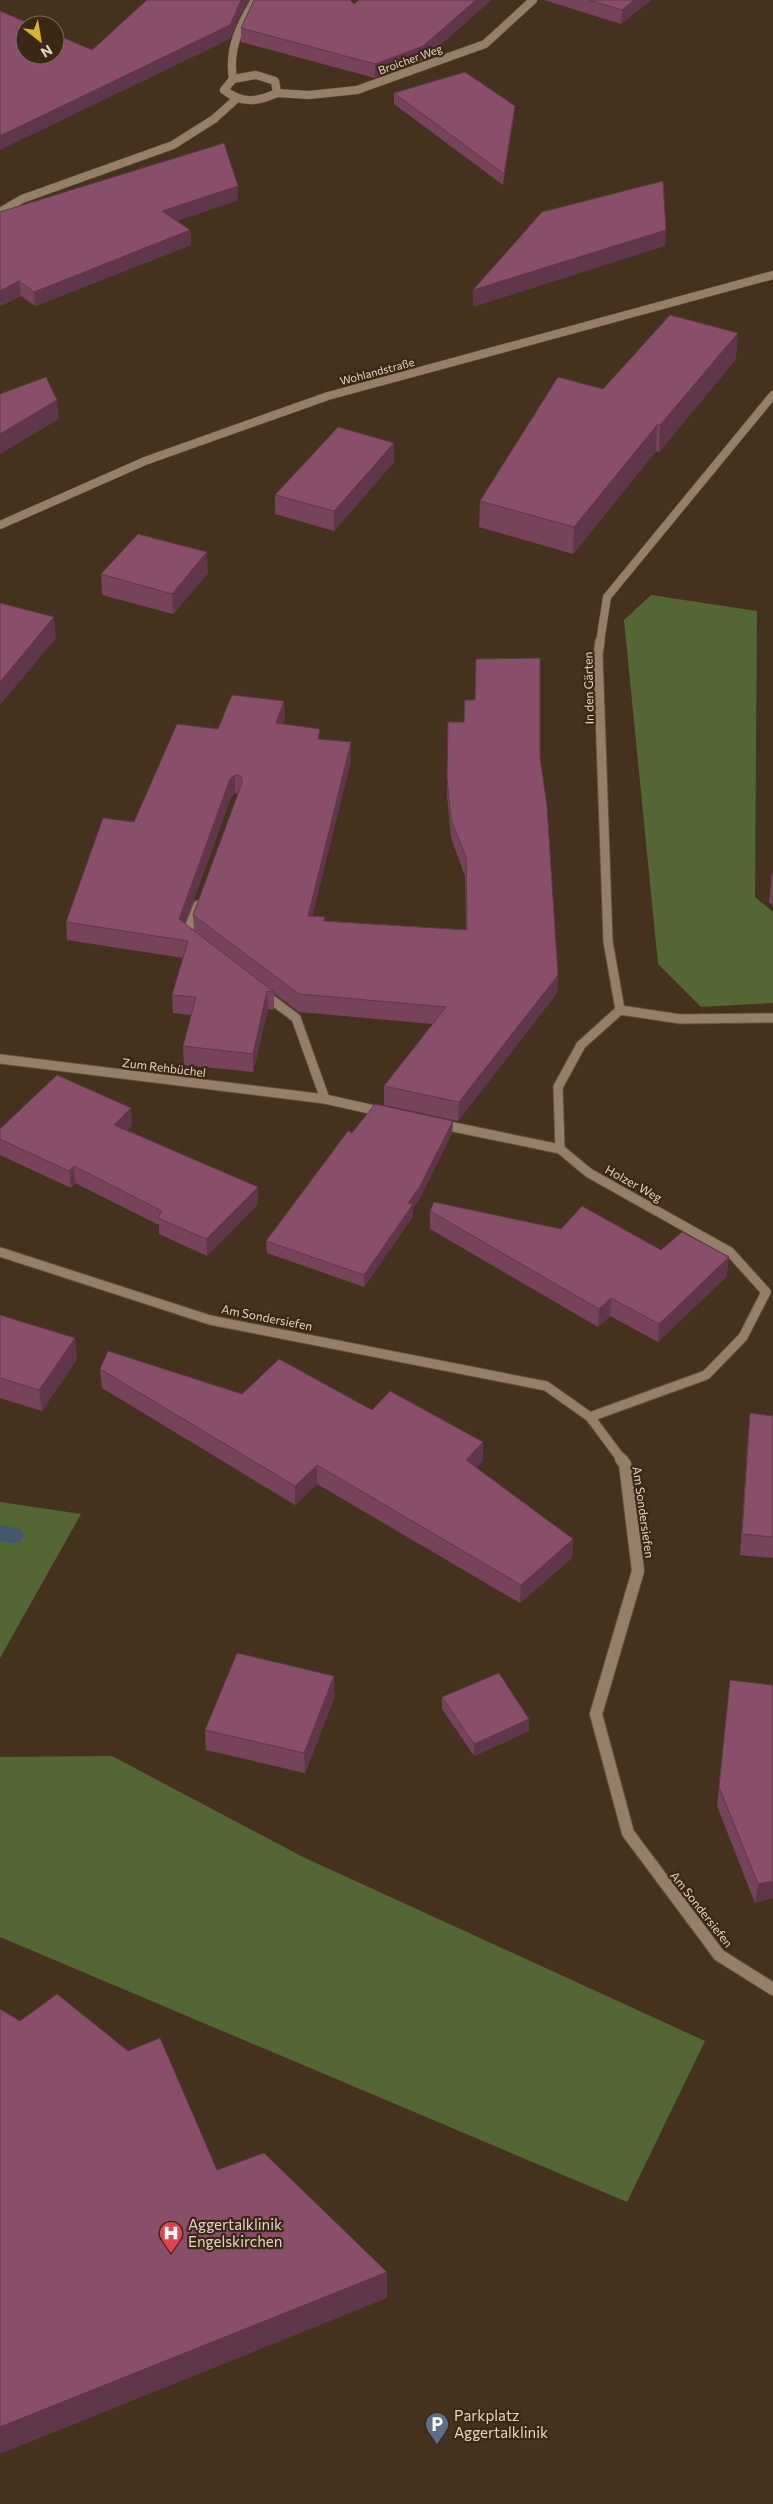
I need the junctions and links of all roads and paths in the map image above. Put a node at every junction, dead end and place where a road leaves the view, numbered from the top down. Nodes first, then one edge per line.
1 (255, 0) edge
2 (533, 0) edge
3 (232, 79) junction
4 (277, 93) junction
5 (235, 100) junction
6 (0, 212) edge
7 (773, 275) edge
8 (773, 395) edge
9 (0, 526) edge
10 (200, 900) edge
11 (194, 942) edge
12 (257, 989) edge
13 (620, 1010) junction
14 (773, 1018) edge
15 (0, 1059) edge
16 (325, 1099) junction
17 (390, 1113) edge
18 (428, 1121) edge
19 (560, 1150) junction
20 (0, 1252) edge
21 (590, 1417) junction
22 (773, 1989) edge

1 - 3 street
2 - 4 street, Broicher Weg
3 - 4 street
3 - 5 street
4 - 5 street, Broicher Weg
5 - 6 street
7 - 9 street, Wohlandstraße
8 - 13 street, In den Gärten
10 - 11 street
12 - 16 street
13 - 14 street
13 - 19 street
15 - 16 street, Zum Rehbüchel
16 - 17 street, Zum Rehbüchel
18 - 19 street
19 - 21 street, Holzer Weg
20 - 21 street, Am Sondersiefen
21 - 22 street, Am Sondersiefen

